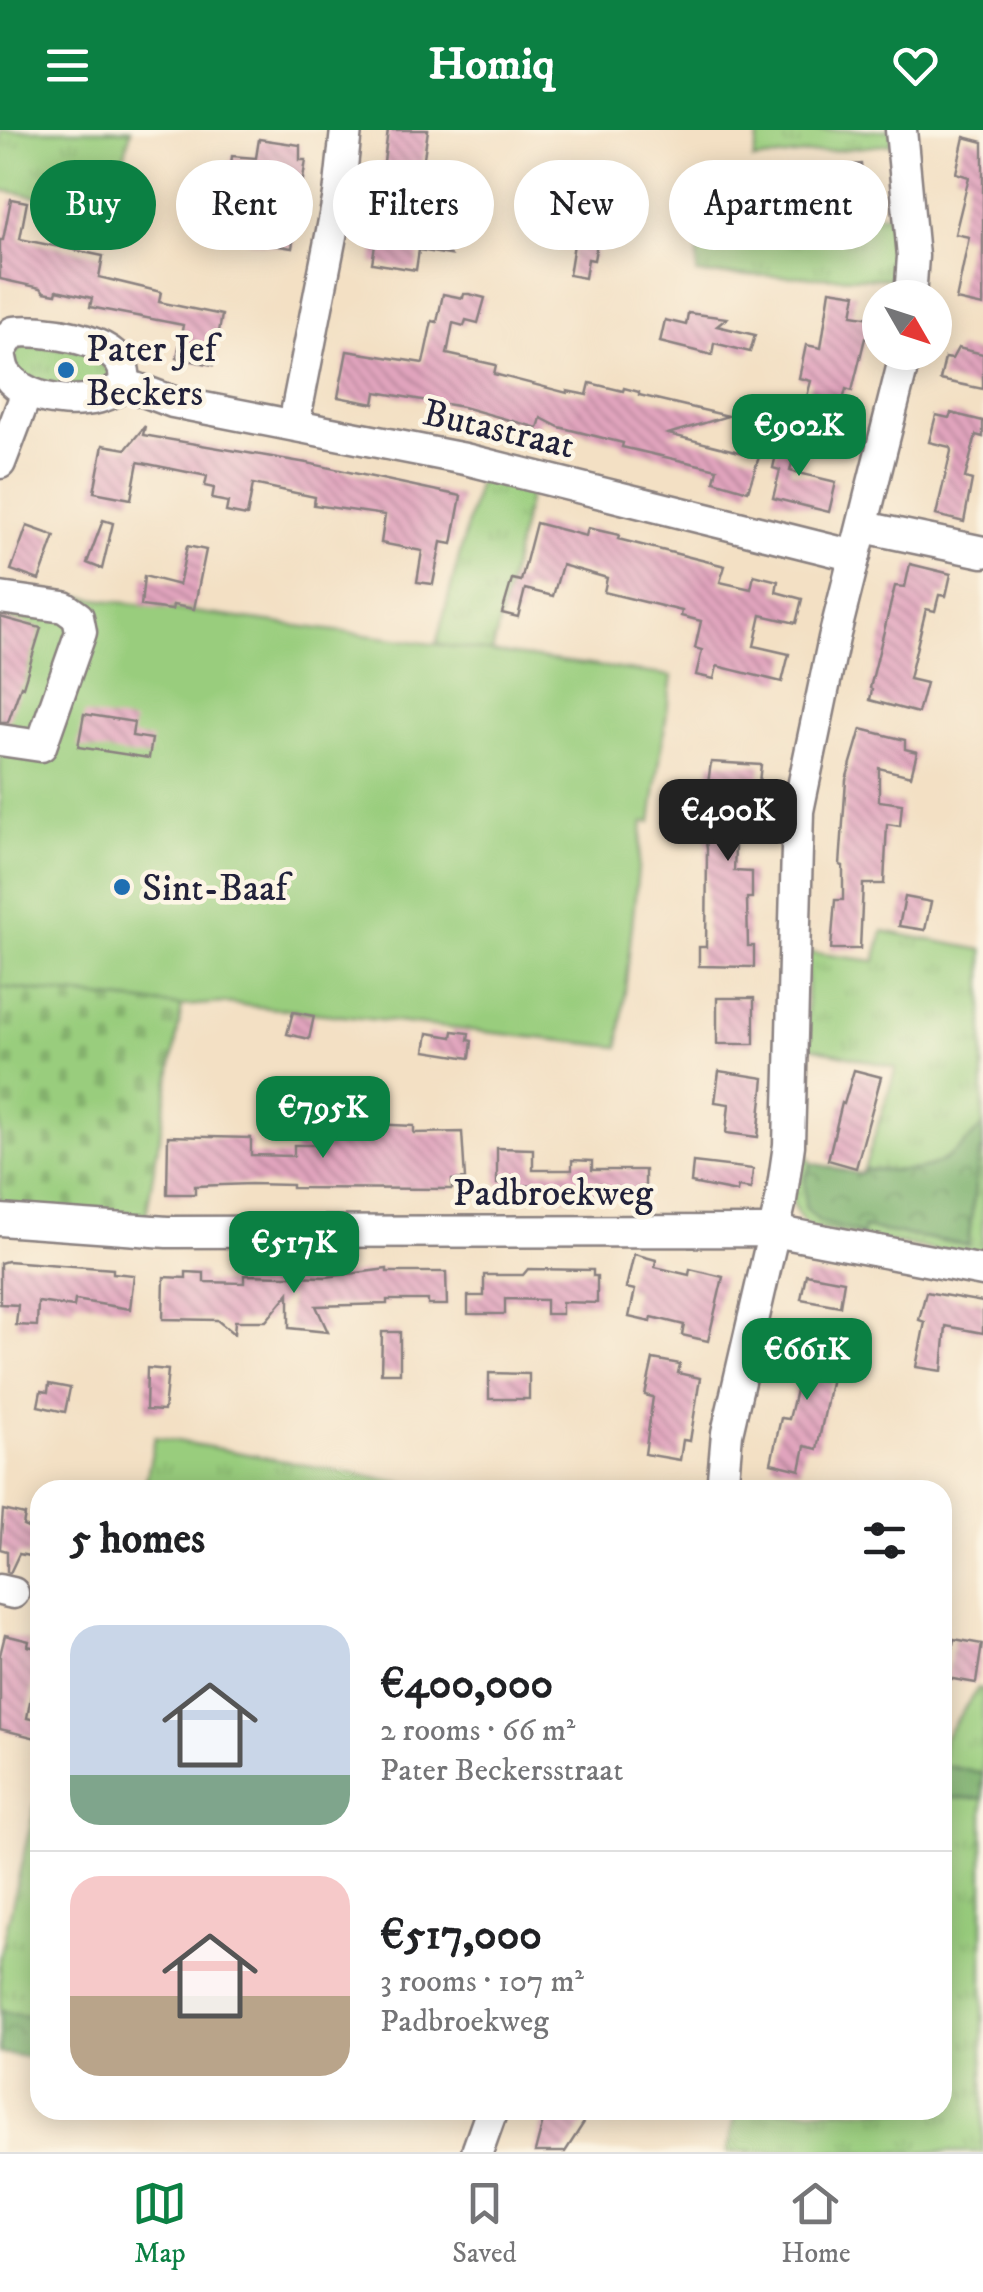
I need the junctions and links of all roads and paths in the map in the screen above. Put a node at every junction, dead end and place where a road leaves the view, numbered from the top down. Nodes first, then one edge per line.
1 (346, 130) edge
2 (901, 130) edge
3 (911, 280) edge
4 (0, 352) edge
5 (902, 370) edge
6 (124, 384) junction
7 (28, 392) junction
8 (294, 424) junction
9 (0, 463) edge
10 (860, 542) junction
11 (983, 552) edge
12 (0, 598) edge
13 (0, 740) edge
14 (0, 1220) edge
15 (774, 1231) junction
16 (983, 1271) edge
17 (723, 1480) edge
18 (488, 2120) edge
19 (477, 2152) edge

1 - 8 street
2 - 3 street
4 - 6 street
4 - 7 street
5 - 10 street
6 - 7 street
6 - 8 street, Butastraat
7 - 9 street
8 - 10 street, Butastraat
10 - 11 street, Butastraat
10 - 15 street
12 - 13 street
14 - 15 street, Padbroekweg
15 - 16 street, Padbroekweg
15 - 17 street
18 - 19 street

